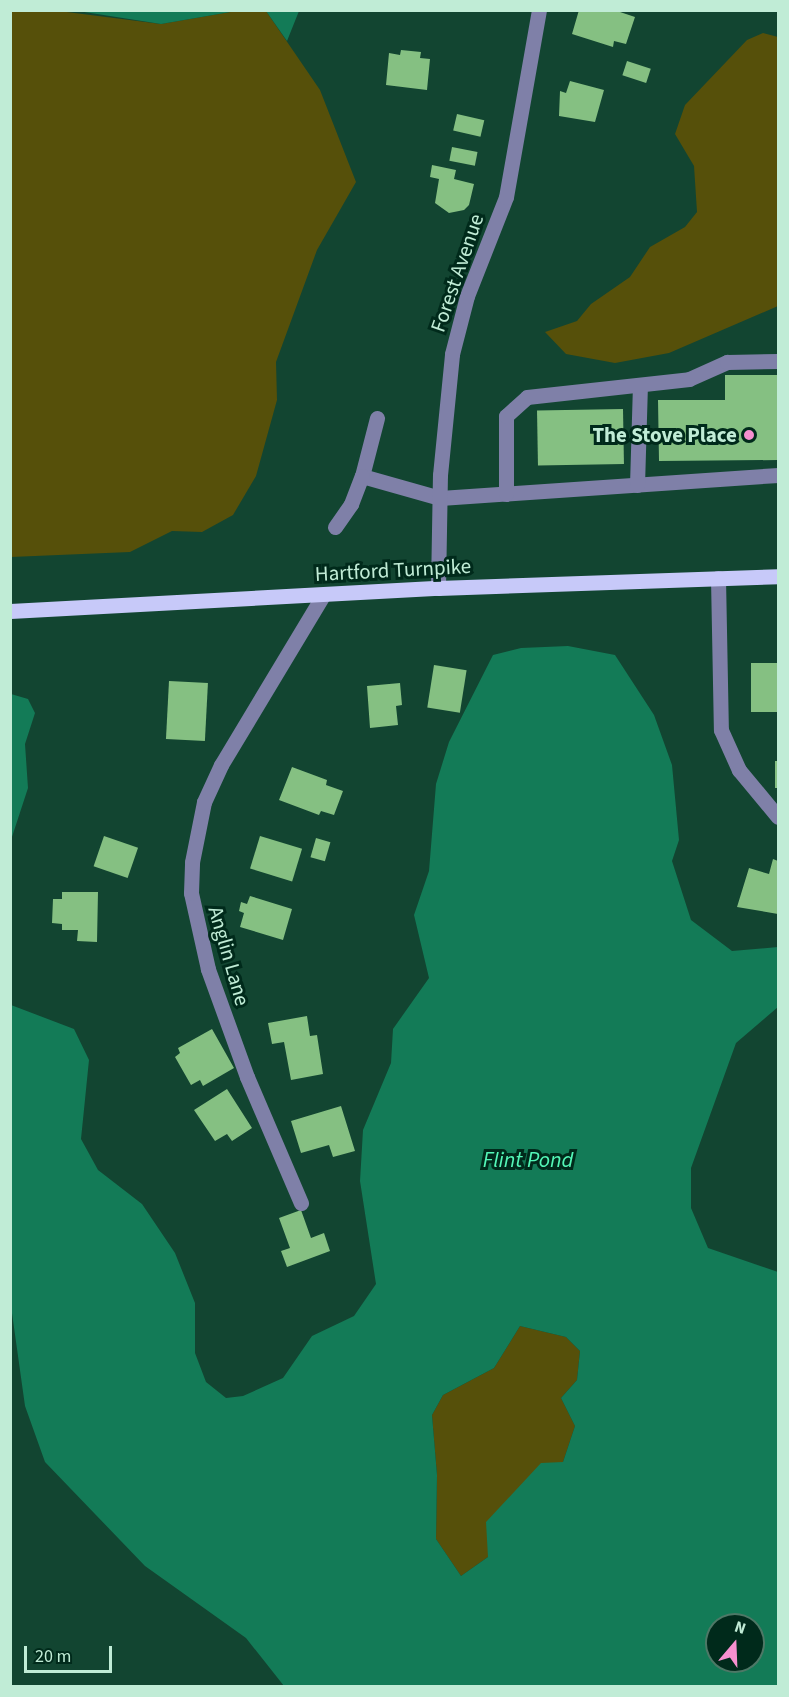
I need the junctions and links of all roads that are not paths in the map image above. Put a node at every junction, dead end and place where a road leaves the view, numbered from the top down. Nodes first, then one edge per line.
1 (539, 10) edge
2 (778, 361) edge
3 (640, 386) junction
4 (377, 418) dead end
5 (362, 476) junction
6 (778, 476) edge
7 (637, 485) junction
8 (506, 494) junction
9 (440, 498) junction
10 (335, 527) dead end
11 (778, 576) edge
12 (718, 579) junction
13 (438, 588) junction
14 (323, 595) junction
15 (10, 611) edge
16 (778, 817) edge
17 (301, 1203) dead end

1 - 9 street, Forest Avenue
2 - 3 street
3 - 7 street
3 - 8 street
4 - 5 street
5 - 9 street
5 - 10 street
6 - 7 street
7 - 8 street
8 - 9 street
9 - 13 street, Forest Avenue
11 - 12 main road, Hartford Turnpike
12 - 13 main road, Hartford Turnpike
12 - 16 street
13 - 14 main road, Hartford Turnpike
14 - 15 main road, Hartford Turnpike
14 - 17 street, Anglin Lane

